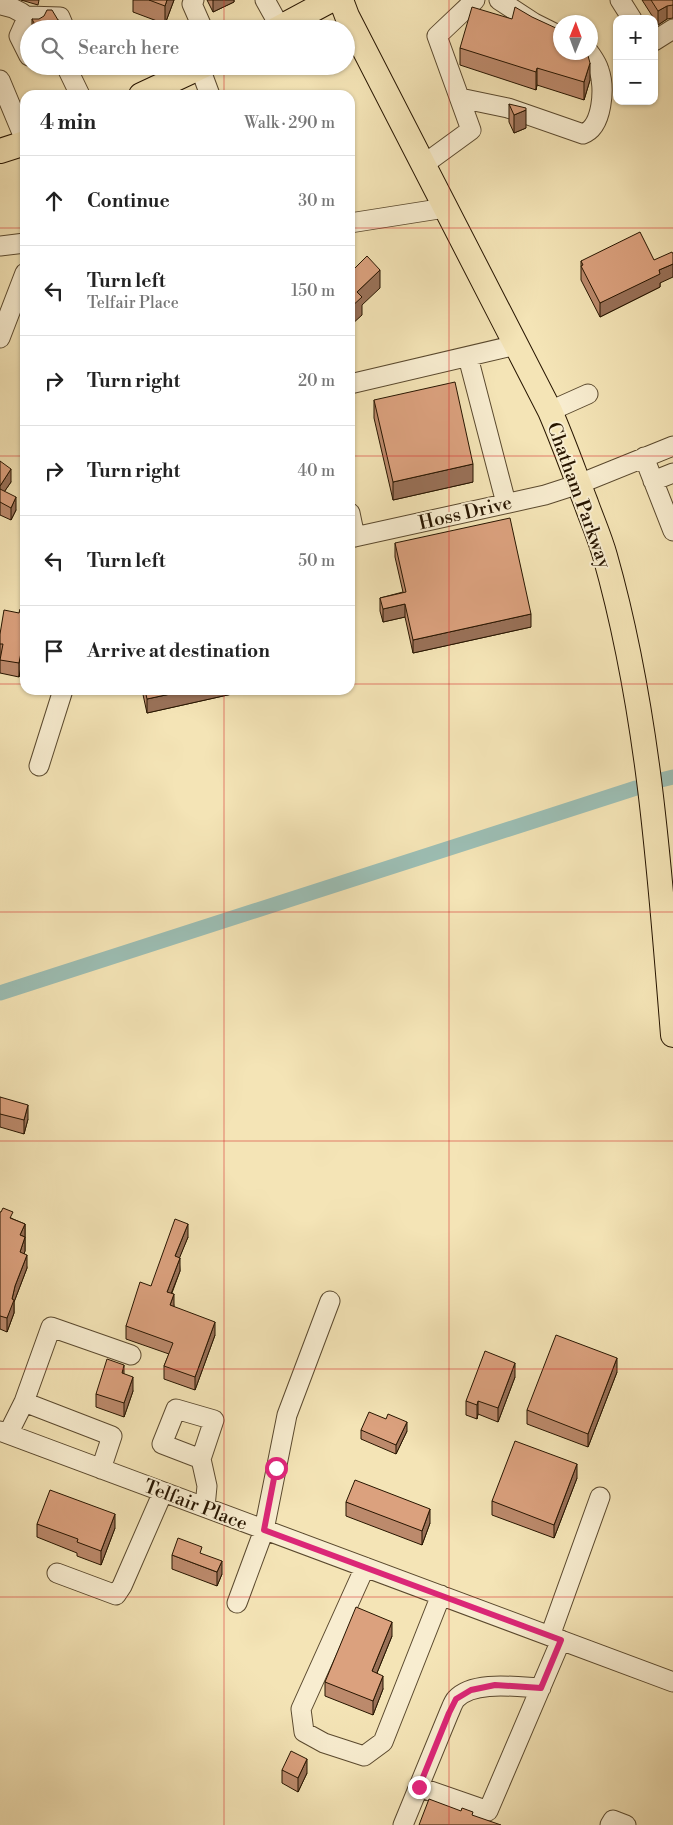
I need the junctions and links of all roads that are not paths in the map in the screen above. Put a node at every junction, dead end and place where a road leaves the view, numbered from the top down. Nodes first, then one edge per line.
1 (265, 0) edge
2 (331, 0) edge
3 (341, 0) edge
4 (475, 0) edge
5 (499, 0) edge
6 (620, 0) edge
7 (0, 5) edge
8 (629, 15) edge
9 (30, 20) edge
10 (44, 20) edge
11 (61, 20) edge
12 (275, 20) edge
13 (294, 20) edge
14 (349, 20) edge
15 (673, 29) edge
16 (355, 32) edge
17 (553, 32) edge
18 (658, 38) edge
19 (593, 60) edge
20 (70, 75) edge
21 (185, 75) edge
22 (204, 75) edge
23 (0, 80) edge
24 (78, 90) edge
25 (152, 90) edge
26 (209, 90) edge
27 (460, 98) junction
28 (20, 130) edge
29 (20, 144) edge
30 (0, 151) edge
31 (423, 165) junction
32 (445, 208) junction
33 (355, 222) edge
34 (20, 244) edge
35 (0, 246) edge
36 (20, 286) edge
37 (0, 338) edge
38 (516, 345) junction
39 (468, 357) junction
40 (355, 383) edge
41 (588, 394) dead end
42 (550, 411) junction
43 (673, 446) edge
44 (644, 457) junction
45 (673, 473) edge
46 (653, 480) junction
47 (579, 484) junction
48 (506, 503) junction
49 (669, 508) edge
50 (673, 531) edge
51 (355, 538) edge
52 (61, 695) edge
53 (39, 766) dead end
54 (672, 1004) edge
55 (673, 1035) edge
56 (330, 1301) dead end
57 (131, 1355) dead end
58 (24, 1402) junction
59 (4, 1432) edge
60 (202, 1459) dead end
61 (101, 1469) junction
62 (163, 1492) junction
63 (600, 1496) dead end
64 (205, 1508) junction
65 (264, 1530) junction
66 (365, 1566) junction
67 (57, 1573) dead end
68 (441, 1595) junction
69 (237, 1603) dead end
70 (555, 1638) junction
71 (673, 1682) edge
72 (541, 1688) junction
73 (419, 1787) junction
74 (403, 1825) edge
75 (610, 1825) edge
76 (626, 1825) edge

1 - 12 street
2 - 13 main road
3 - 14 main road, Chatham Parkway
4 - 27 street
5 - 17 street
6 - 8 street
7 - 9 street
10 - 11 street
15 - 18 street
16 - 31 main road, Chatham Parkway
19 - 27 street
20 - 24 street
21 - 25 main road
22 - 26 street
23 - 28 street
27 - 31 street
29 - 30 main road
31 - 32 main road, Chatham Parkway
32 - 33 street
32 - 38 main road, Chatham Parkway
34 - 35 street
36 - 37 street
38 - 39 street
38 - 42 main road, Chatham Parkway
39 - 40 street
39 - 48 street
41 - 42 street
42 - 47 main road, Chatham Parkway
43 - 44 street, Hoss Drive
44 - 46 street
44 - 47 street, Hoss Drive
45 - 46 street
46 - 49 street
47 - 48 street, Hoss Drive
47 - 54 main road, Chatham Parkway
48 - 51 street, Hoss Drive
49 - 50 street
52 - 53 street
54 - 55 main road, Chatham Parkway
56 - 65 street
57 - 58 street
58 - 59 street
58 - 61 street
59 - 61 street, Telfair Place
60 - 64 street
61 - 62 street, Telfair Place
62 - 64 street, Telfair Place
62 - 67 street
63 - 70 street
64 - 65 street, Telfair Place
65 - 66 street, Telfair Place
65 - 69 street
66 - 68 street, Telfair Place
66 - 68 street
68 - 70 street, Telfair Place
70 - 71 street, Telfair Place
70 - 72 street
72 - 73 street
72 - 73 street
73 - 74 street
75 - 76 street

